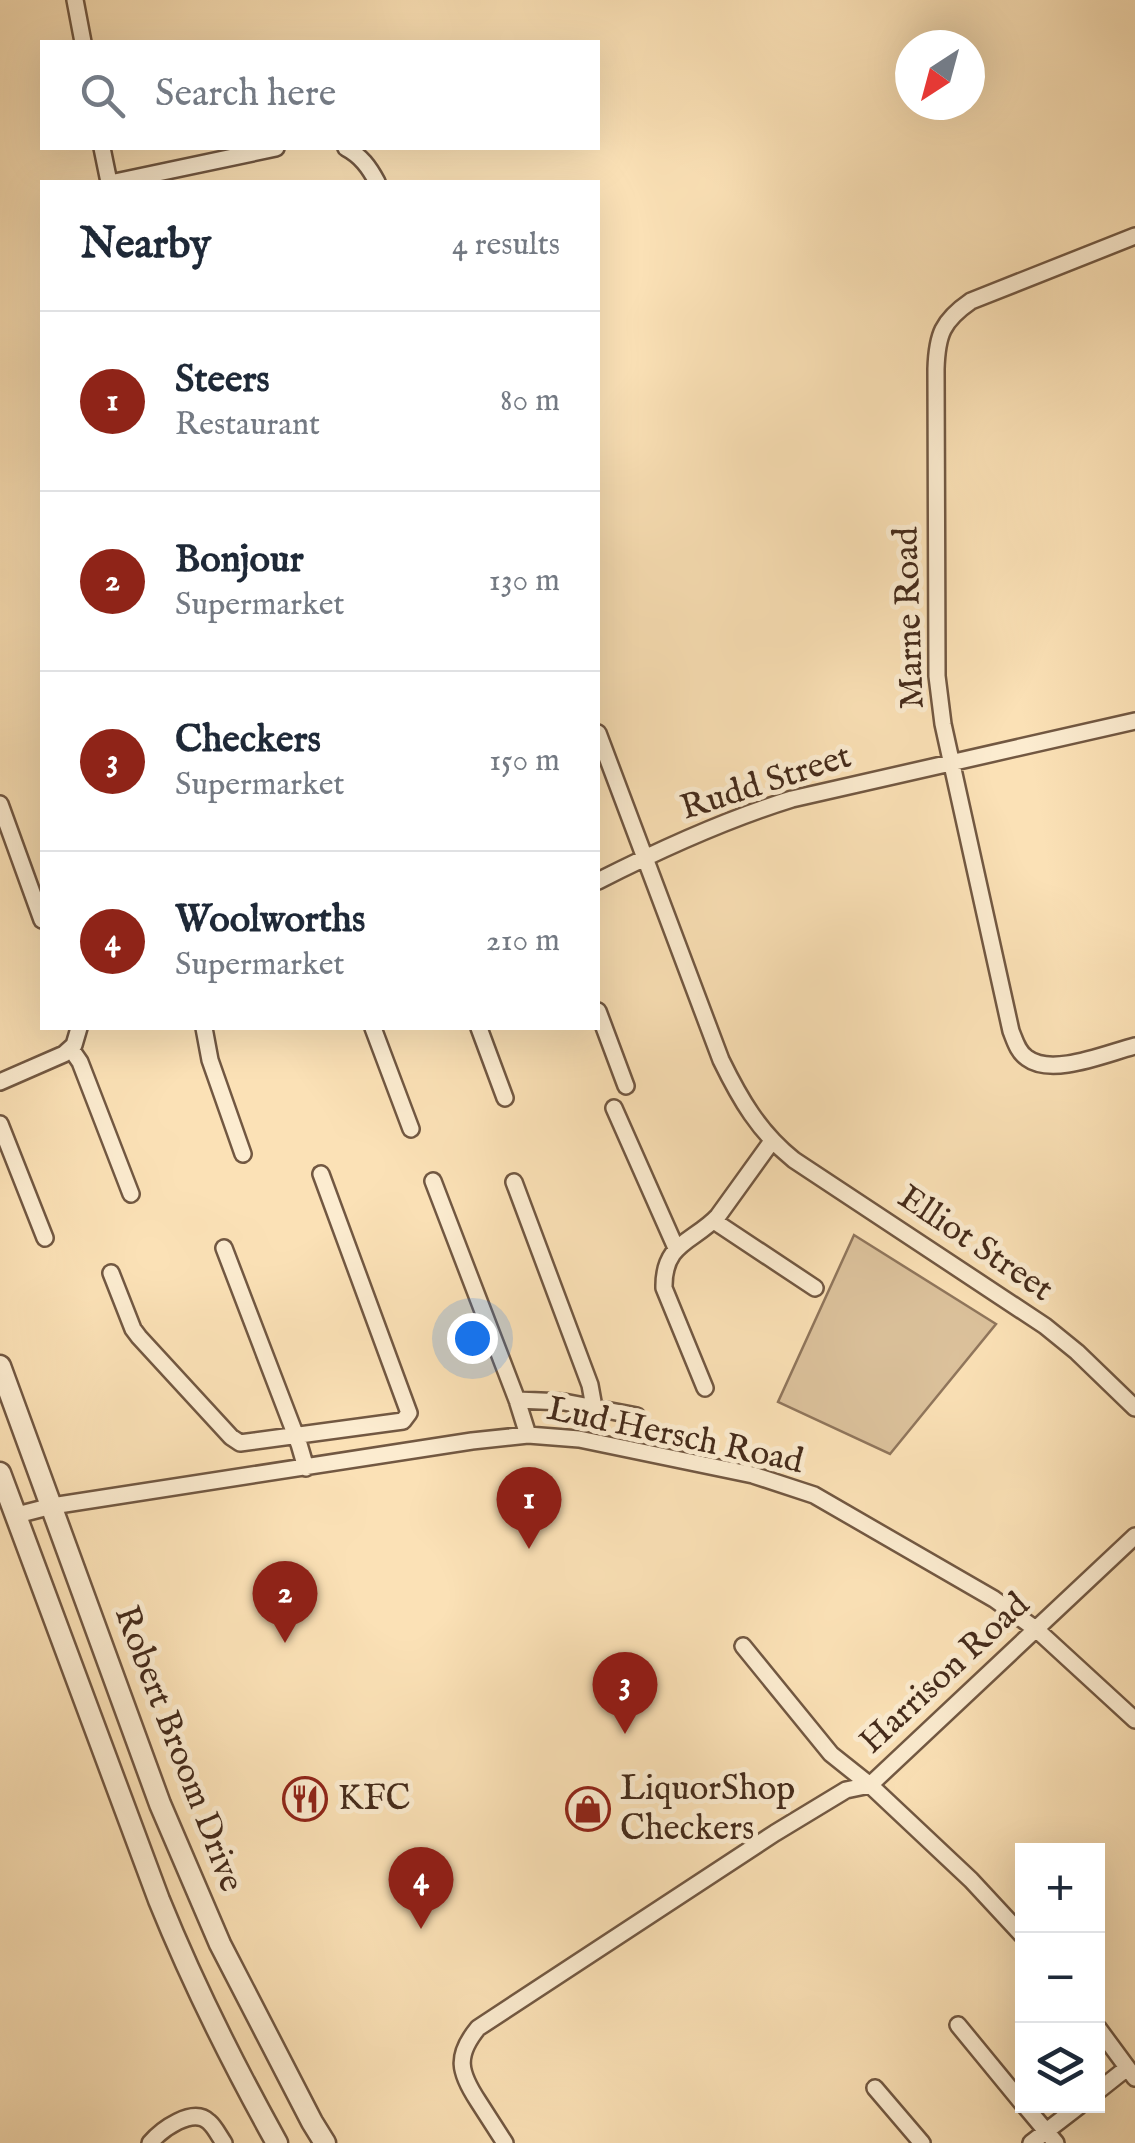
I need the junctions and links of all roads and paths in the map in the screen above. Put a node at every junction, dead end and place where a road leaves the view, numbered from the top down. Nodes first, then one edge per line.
1 (74, 0) edge
2 (83, 40) edge
3 (103, 150) edge
4 (266, 150) edge
5 (349, 150) edge
6 (111, 180) edge
7 (122, 180) edge
8 (376, 180) edge
9 (1135, 236) edge
10 (1135, 721) edge
11 (600, 738) edge
12 (951, 763) junction
13 (0, 804) edge
14 (644, 858) junction
15 (600, 880) edge
16 (40, 914) edge
17 (600, 1016) edge
18 (78, 1030) edge
19 (208, 1030) edge
20 (374, 1030) edge
21 (480, 1030) edge
22 (1135, 1046) edge
23 (70, 1049) junction
24 (0, 1082) edge
25 (626, 1086) dead end
26 (505, 1098) dead end
27 (614, 1108) dead end
28 (0, 1124) edge
29 (411, 1129) dead end
30 (772, 1142) junction
31 (243, 1154) dead end
32 (321, 1174) dead end
33 (434, 1181) dead end
34 (514, 1182) dead end
35 (131, 1194) dead end
36 (714, 1221) junction
37 (44, 1238) dead end
38 (224, 1248) dead end
39 (676, 1248) junction
40 (111, 1273) dead end
41 (815, 1288) dead end
42 (0, 1366) edge
43 (705, 1388) dead end
44 (517, 1400) junction
45 (594, 1407) junction
46 (1135, 1408) edge
47 (638, 1416) dead end
48 (528, 1436) junction
49 (296, 1437) junction
50 (306, 1468) junction
51 (0, 1473) edge
52 (52, 1506) junction
53 (17, 1515) junction
54 (1135, 1536) edge
55 (1038, 1630) junction
56 (742, 1646) dead end
57 (1135, 1720) edge
58 (870, 1785) junction
59 (1020, 1933) edge
60 (958, 2025) dead end
61 (1105, 2038) edge
62 (1131, 2073) edge
63 (1105, 2087) edge
64 (876, 2088) dead end
65 (1015, 2093) edge
66 (1031, 2113) edge
67 (1073, 2113) edge
68 (1051, 2137) edge
69 (150, 2143) edge
70 (224, 2143) edge
71 (277, 2143) edge
72 (325, 2143) edge
73 (504, 2143) edge
74 (922, 2143) edge
75 (1031, 2143) edge

1 - 2 street
3 - 6 street
4 - 7 street
5 - 8 street
9 - 12 street, Marne Road
10 - 12 street, Rudd Street
11 - 14 street, Elliot Street
12 - 14 street, Rudd Street
12 - 22 street, Marne Road
13 - 16 street
14 - 15 street, Rudd Street
14 - 30 street, Elliot Street
17 - 25 street
18 - 23 street
19 - 31 street
20 - 29 street
21 - 26 street
23 - 24 street
23 - 35 street
27 - 39 street
28 - 37 street
30 - 36 street
30 - 46 street, Elliot Street
32 - 49 street
33 - 44 street
34 - 45 street
36 - 39 street
36 - 41 street
38 - 49 street
39 - 43 street
40 - 49 street
42 - 52 street, Robert Broom Drive
44 - 45 street
44 - 48 street
45 - 47 street
48 - 50 street, Lud Hersch Road
48 - 55 street, Lud Hersch Road
49 - 50 street
50 - 52 street, Lud Hersch Road
51 - 53 street, Robert Broom Drive
52 - 53 street, Lud Hersch Road
52 - 72 street, Robert Broom Drive
53 - 71 street, Robert Broom Drive
54 - 55 street, Harrison Road
55 - 57 street, Lud Hersch Road
55 - 58 street, Harrison Road
56 - 58 street
58 - 59 street
58 - 73 street, Harrison Road
60 - 65 street
61 - 62 street
62 - 63 street
64 - 74 street
66 - 68 street
67 - 68 street
68 - 75 street
69 - 70 street

